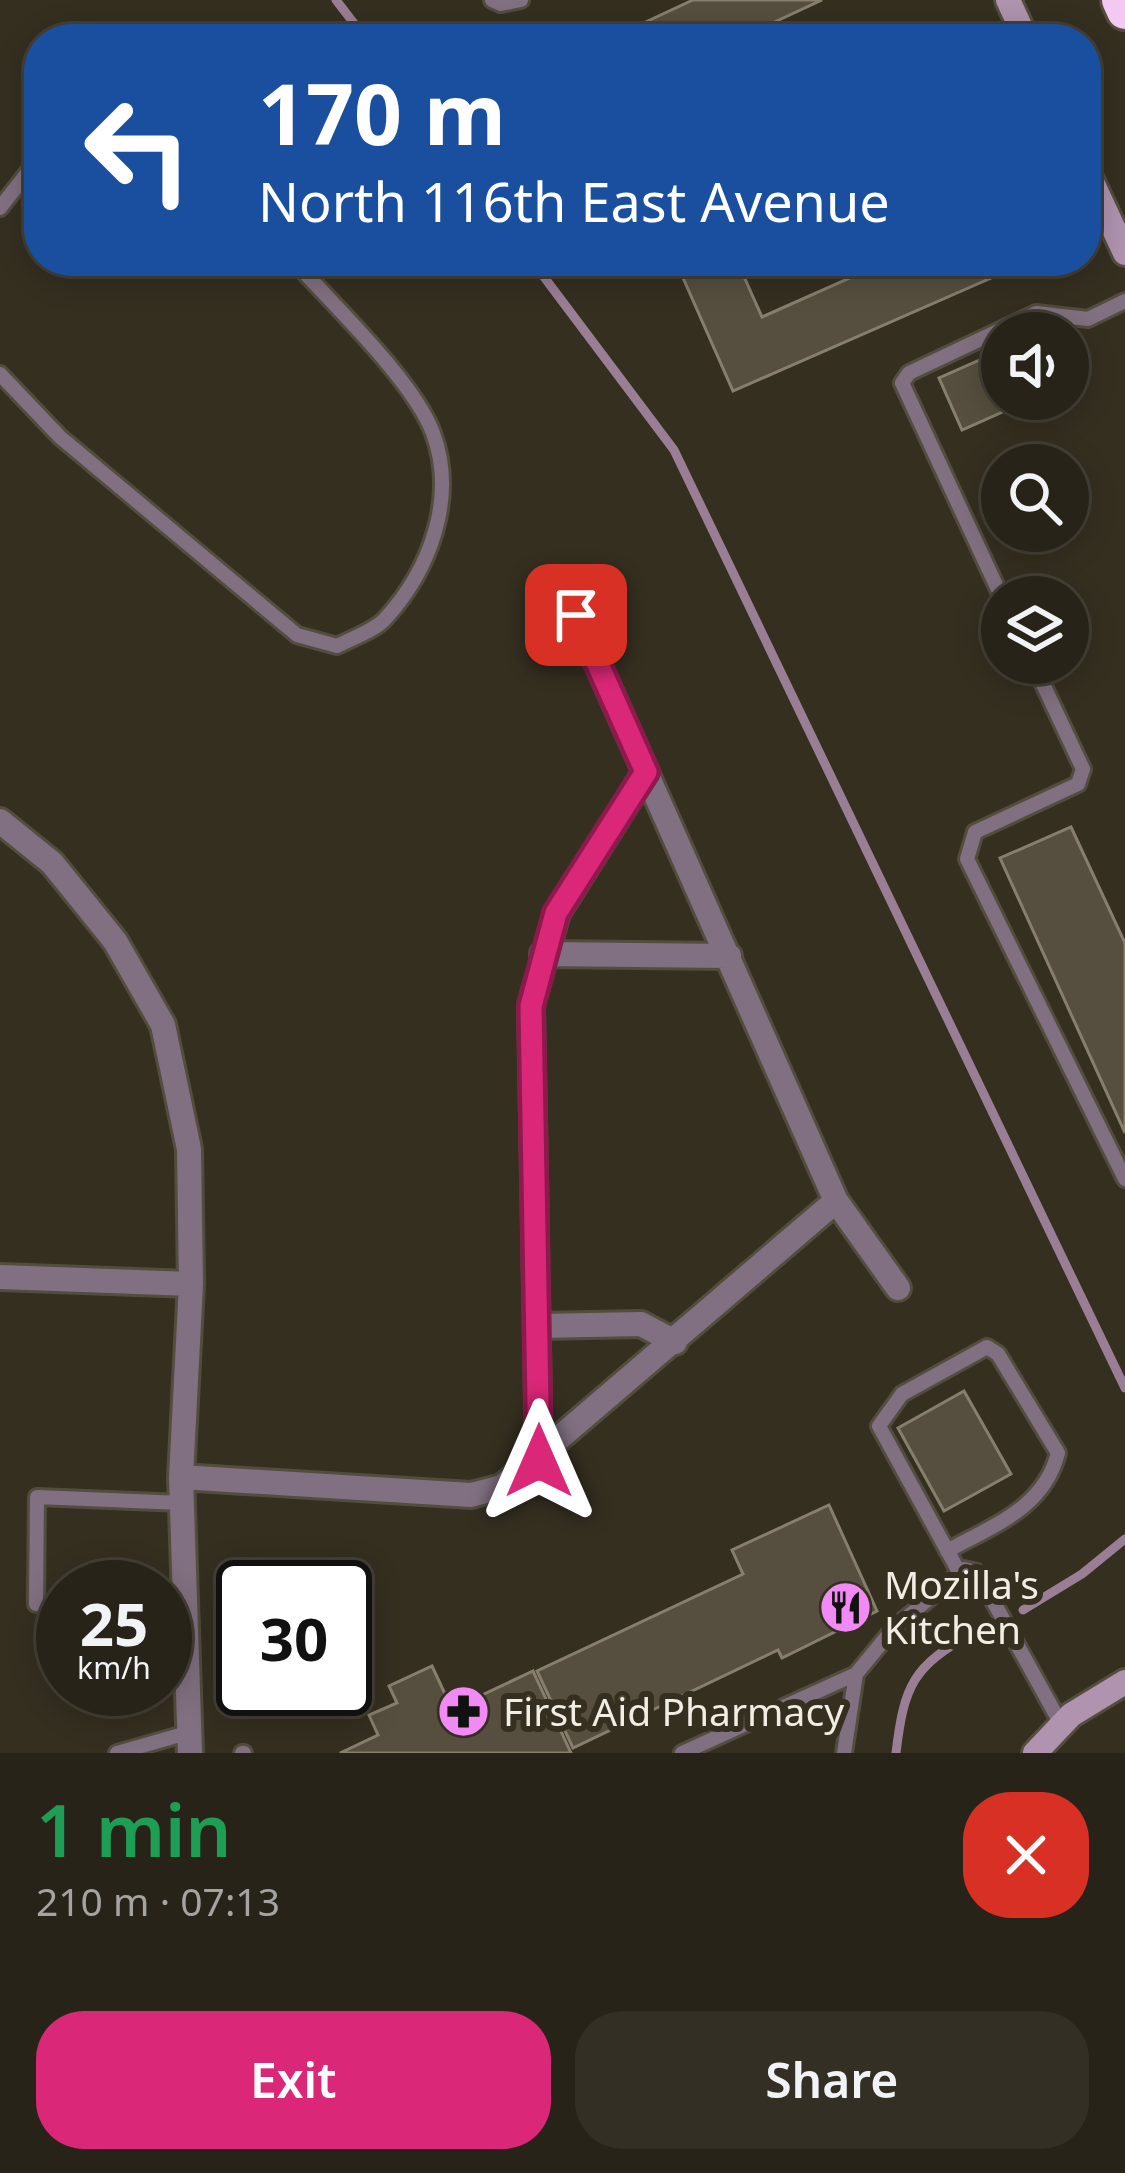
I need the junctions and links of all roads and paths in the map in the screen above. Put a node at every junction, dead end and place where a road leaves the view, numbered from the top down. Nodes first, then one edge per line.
1 (492, 0) edge
2 (521, 0) edge
3 (1120, 0) edge
4 (1125, 11) edge
5 (5, 190) edge
6 (1101, 201) edge
7 (0, 208) edge
8 (1125, 253) edge
9 (307, 276) edge
10 (1125, 301) edge
11 (0, 374) edge
12 (992, 576) edge
13 (576, 615) dead end
14 (1043, 684) edge
15 (646, 772) junction
16 (0, 821) edge
17 (543, 955) junction
18 (730, 956) junction
19 (1125, 1179) edge
20 (836, 1201) junction
21 (0, 1276) edge
22 (191, 1283) junction
23 (898, 1288) dead end
24 (539, 1327) junction
25 (675, 1342) junction
26 (539, 1461) junction
27 (181, 1477) junction
28 (182, 1503) junction
29 (947, 1551) junction
30 (36, 1560) edge
31 (958, 1572) junction
32 (856, 1674) junction
33 (1125, 1682) edge
34 (1061, 1724) junction
35 (189, 1743) edge
36 (117, 1753) edge
37 (682, 1753) edge
38 (844, 1753) edge
39 (1035, 1753) edge

1 - 2 lane
3 - 4 highway
5 - 7 lane
6 - 8 street
9 - 11 lane
10 - 12 lane
13 - 15 street
14 - 19 lane
15 - 17 street
15 - 18 street
16 - 22 street
17 - 18 street
17 - 24 street
18 - 20 street
20 - 23 street
20 - 25 street
21 - 22 street
22 - 27 street
24 - 25 street
24 - 26 street
25 - 26 street
26 - 27 street
27 - 28 street
28 - 30 lane
28 - 35 street
29 - 29 lane
29 - 31 lane
31 - 32 lane
31 - 34 lane
32 - 37 lane
32 - 38 lane
33 - 34 street
34 - 39 street
35 - 36 lane

